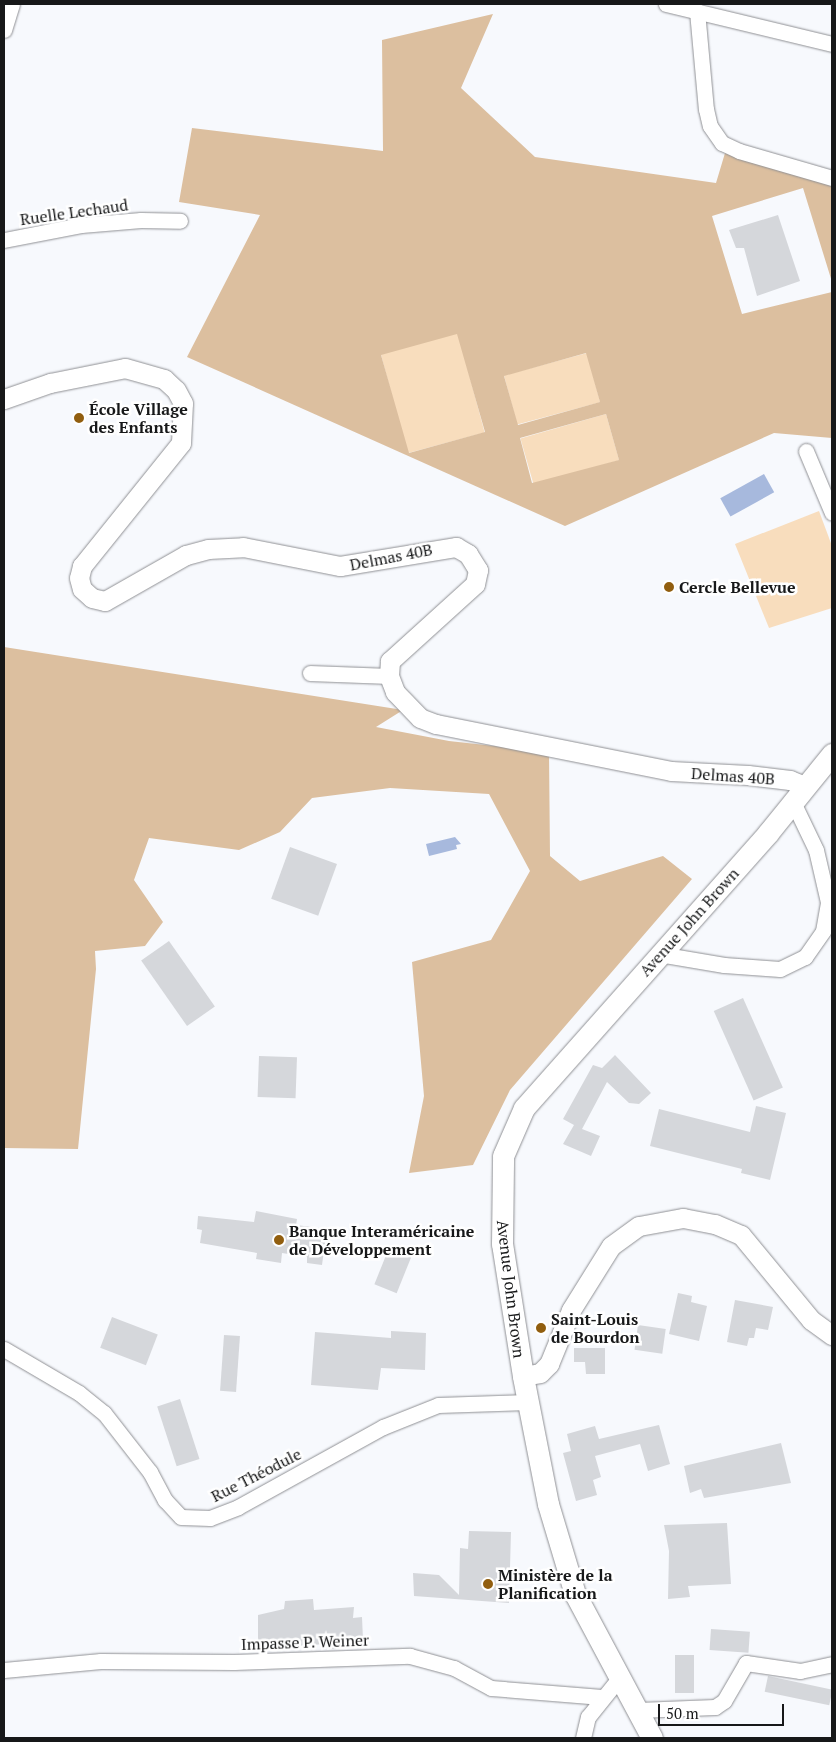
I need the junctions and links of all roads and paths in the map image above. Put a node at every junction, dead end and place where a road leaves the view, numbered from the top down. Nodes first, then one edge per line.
1 (12, 4) edge
2 (666, 4) edge
3 (697, 11) junction
4 (4, 30) edge
5 (832, 44) edge
6 (832, 178) edge
7 (180, 221) dead end
8 (4, 240) edge
9 (4, 399) edge
10 (806, 451) dead end
11 (832, 513) edge
12 (310, 673) dead end
13 (389, 676) junction
14 (832, 754) edge
15 (799, 794) junction
16 (659, 954) junction
17 (832, 1335) edge
18 (4, 1349) edge
19 (523, 1376) junction
20 (528, 1402) junction
21 (832, 1664) edge
22 (4, 1670) edge
23 (620, 1677) junction
24 (602, 1697) junction
25 (638, 1710) junction
26 (583, 1738) edge
27 (652, 1738) edge

1 - 4 street
2 - 3 street
3 - 5 street
3 - 6 street
7 - 8 street, Ruelle Lechaud
9 - 13 street, Delmas 40B
10 - 11 street
12 - 13 street
13 - 15 street, Delmas 40B
14 - 15 main road, Avenue John Brown
15 - 16 main road, Avenue John Brown
15 - 16 street
16 - 19 main road, Avenue John Brown
17 - 19 street
18 - 20 street, Rue Théodule
19 - 20 main road, Avenue John Brown
20 - 23 main road, Avenue John Brown
21 - 25 street
22 - 24 street, Impasse P. Weiner
23 - 24 street
23 - 25 main road, Avenue John Brown
24 - 26 street
25 - 27 main road, Avenue John Brown

